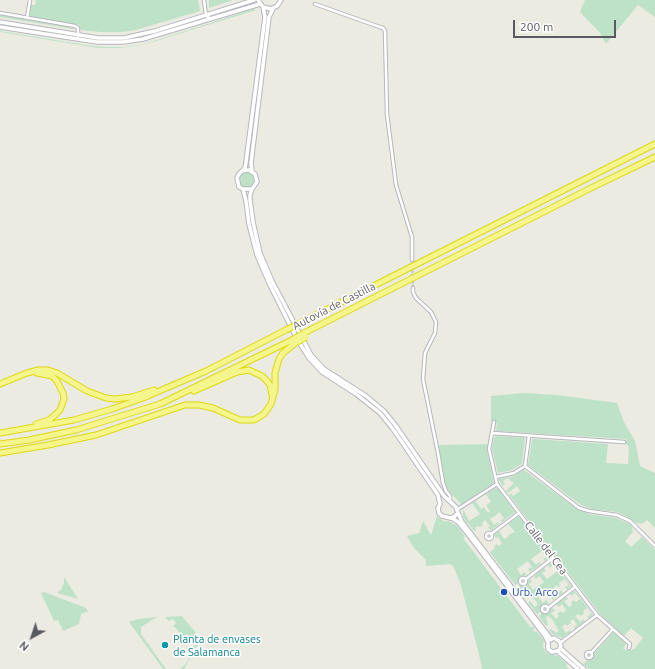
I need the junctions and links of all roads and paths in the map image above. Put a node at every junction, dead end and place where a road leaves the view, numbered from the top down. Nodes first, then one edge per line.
1 (30, 0) edge
2 (204, 0) edge
3 (254, 0) edge
4 (281, 0) edge
5 (260, 4) edge
6 (315, 4) dead end
7 (273, 9) junction
8 (0, 13) edge
9 (206, 15) junction
10 (27, 18) junction
11 (210, 19) junction
12 (0, 22) edge
13 (0, 27) edge
14 (78, 34) junction
15 (81, 40) junction
16 (655, 144) edge
17 (655, 157) edge
18 (242, 171) junction
19 (252, 171) junction
20 (243, 189) junction
21 (252, 189) junction
22 (412, 260) tunnel mouth
23 (413, 288) tunnel mouth
24 (293, 342) junction
25 (206, 371) junction
26 (15, 378) junction
27 (0, 384) edge
28 (272, 399) junction
29 (494, 422) dead end
30 (76, 430) junction
31 (2, 433) edge
32 (492, 433) junction
33 (529, 436) junction
34 (624, 442) dead end
35 (0, 444) edge
36 (0, 452) edge
37 (525, 466) junction
38 (496, 477) junction
39 (497, 484) junction
40 (449, 500) junction
41 (440, 504) junction
42 (458, 511) junction
43 (519, 513) junction
44 (452, 518) junction
45 (491, 534) dead end
46 (655, 540) edge
47 (652, 543) junction
48 (655, 546) edge
49 (553, 558) junction
50 (526, 579) dead end
51 (575, 586) junction
52 (548, 608) dead end
53 (597, 615) junction
54 (613, 629) junction
55 (550, 640) junction
56 (560, 643) junction
57 (629, 648) dead end
58 (558, 650) junction
59 (591, 653) dead end
60 (578, 669) edge
61 (584, 669) edge

1 - 10 street
2 - 9 street
3 - 9 main road
4 - 7 main road
5 - 7 main road
5 - 11 main road
5 - 18 main road
6 - 22 street
7 - 19 main road
8 - 10 street
9 - 11 street
9 - 14 main road
10 - 14 street
11 - 15 main road
12 - 14 main road
13 - 15 main road
14 - 15 street
16 - 25 highway, Autovía de Castilla, bridge
17 - 24 highway, Autovía de Castilla, bridge
18 - 19 main road
18 - 20 main road
19 - 21 main road
20 - 21 main road
20 - 41 main road
21 - 40 main road
23 - 40 street
24 - 28 highway
24 - 30 highway, Autovía de Castilla
25 - 26 highway
25 - 31 highway, Autovía de Castilla
26 - 27 highway
26 - 31 highway
28 - 30 highway
28 - 36 highway
29 - 32 street, Calle del Cea
30 - 35 highway, Autovía de Castilla
32 - 33 street
32 - 38 street, Calle del Cea
33 - 34 street
33 - 37 street
37 - 38 street
37 - 47 street
38 - 39 street, Calle del Cea
39 - 42 street
39 - 43 street, Calle del Cea
40 - 41 main road
40 - 42 main road
41 - 44 main road
42 - 44 main road
42 - 55 main road
43 - 45 street
43 - 49 street, Calle del Cea
44 - 55 main road
46 - 47 street
47 - 48 street
49 - 50 street
49 - 51 street, Calle del Cea
51 - 52 street
51 - 53 street, Calle del Cea
53 - 54 street, Calle del Cea
53 - 56 street
54 - 57 street, Calle del Cea
54 - 59 street
55 - 56 main road
55 - 58 main road
56 - 58 main road
58 - 60 main road
58 - 61 main road

